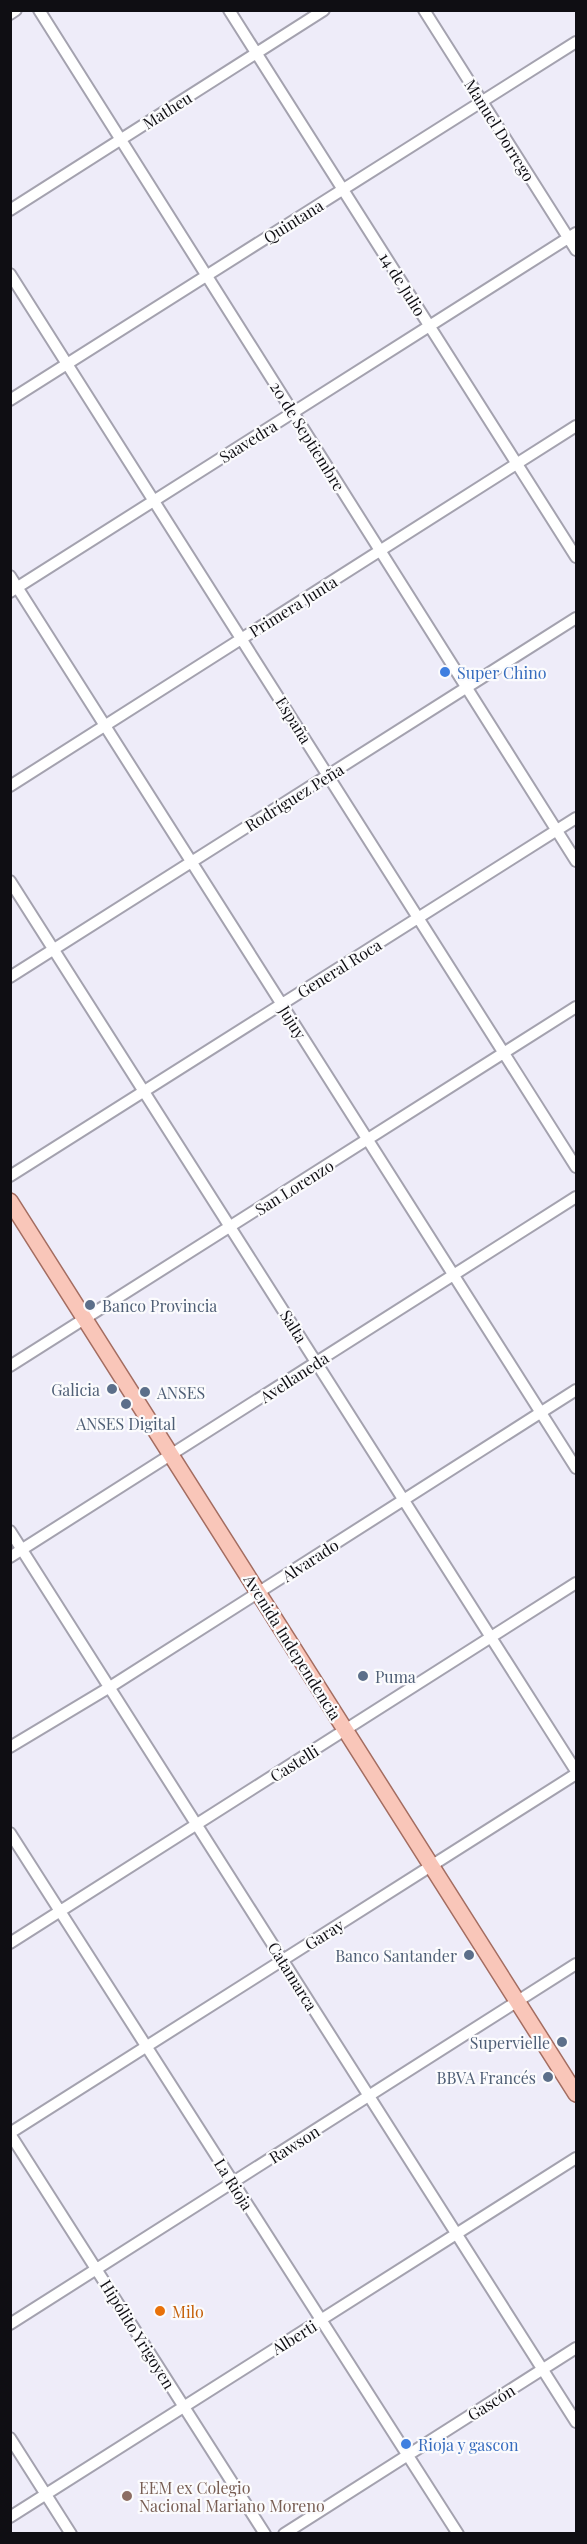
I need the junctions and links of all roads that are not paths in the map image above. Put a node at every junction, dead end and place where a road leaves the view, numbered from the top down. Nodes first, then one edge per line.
1 (16, 10) edge
2 (39, 10) edge
3 (229, 10) edge
4 (324, 10) edge
5 (424, 10) edge
6 (10, 14) edge
7 (576, 42) edge
8 (256, 53) junction
9 (482, 101) junction
10 (121, 140) junction
11 (343, 189) junction
12 (10, 210) edge
13 (573, 235) edge
14 (576, 250) edge
15 (10, 274) edge
16 (207, 276) junction
17 (429, 326) junction
18 (68, 364) junction
19 (10, 400) edge
20 (293, 412) junction
21 (576, 426) edge
22 (517, 464) junction
23 (154, 501) junction
24 (380, 550) junction
25 (576, 557) edge
26 (10, 576) edge
27 (14, 590) edge
28 (576, 618) edge
29 (242, 639) junction
30 (467, 687) junction
31 (105, 725) junction
32 (328, 775) junction
33 (10, 786) edge
34 (576, 818) edge
35 (558, 830) junction
36 (576, 861) edge
37 (192, 862) junction
38 (10, 881) edge
39 (419, 918) junction
40 (54, 949) junction
41 (10, 977) edge
42 (282, 1004) junction
43 (576, 1007) edge
44 (505, 1053) junction
45 (144, 1092) junction
46 (368, 1140) junction
47 (576, 1167) edge
48 (10, 1176) edge
49 (576, 1197) edge
50 (10, 1201) edge
51 (231, 1227) junction
52 (454, 1275) junction
53 (85, 1318) junction
54 (317, 1362) junction
55 (10, 1366) edge
56 (576, 1390) edge
57 (541, 1413) junction
58 (170, 1456) junction
59 (576, 1468) edge
60 (404, 1500) junction
61 (10, 1531) edge
62 (22, 1550) junction
63 (10, 1557) edge
64 (576, 1583) edge
65 (259, 1593) junction
66 (491, 1637) junction
67 (110, 1688) junction
68 (346, 1730) junction
69 (10, 1747) edge
70 (576, 1773) edge
71 (197, 1824) junction
72 (10, 1833) edge
73 (432, 1866) junction
74 (60, 1911) junction
75 (10, 1943) edge
76 (283, 1960) junction
77 (576, 1964) edge
78 (518, 2002) junction
79 (146, 2047) junction
80 (576, 2094) edge
81 (370, 2096) junction
82 (10, 2133) edge
83 (576, 2158) edge
84 (233, 2183) junction
85 (457, 2234) junction
86 (97, 2269) junction
87 (321, 2320) junction
88 (10, 2324) edge
89 (576, 2348) edge
90 (543, 2369) junction
91 (184, 2407) junction
92 (576, 2422) edge
93 (10, 2438) edge
94 (407, 2456) junction
95 (46, 2494) junction
96 (10, 2517) edge
97 (71, 2534) edge
98 (265, 2534) edge
99 (284, 2534) edge
100 (458, 2534) edge

1 - 6 street
2 - 10 street, 20 de Septiembre
3 - 8 street, 14 de Julio
4 - 8 street, Matheu
5 - 9 street, Manuel Dorrego
7 - 9 street, Quintana
8 - 10 street, Matheu
8 - 11 street, 14 de Julio
9 - 11 street, Quintana
9 - 13 street, Manuel Dorrego
10 - 12 street, Matheu
10 - 16 street, 20 de Septiembre
11 - 16 street, Quintana
11 - 17 street, 14 de Julio
13 - 14 street, Manuel Dorrego
13 - 17 street, Saavedra
15 - 18 street, España
16 - 18 street, Quintana
16 - 20 street, 20 de Septiembre
17 - 20 street, Saavedra
17 - 22 street, 14 de Julio
18 - 19 street, Quintana
18 - 23 street, España
20 - 23 street, Saavedra
20 - 24 street, 20 de Septiembre
21 - 22 street, Primera Junta
22 - 24 street, Primera Junta
22 - 25 street, 14 de Julio
23 - 27 street, Saavedra
23 - 29 street, España
24 - 29 street, Primera Junta
24 - 30 street, 20 de Septiembre
26 - 27 street, Jujuy
27 - 31 street, Jujuy
28 - 30 street, Rodríguez Peña
29 - 31 street, Primera Junta
29 - 32 street, España
30 - 32 street, Rodríguez Peña
30 - 35 street, 20 de Septiembre
31 - 33 street, Primera Junta
31 - 37 street, Jujuy
32 - 37 street, Rodríguez Peña
32 - 39 street, España
34 - 35 street, General Roca
35 - 36 street, 20 de Septiembre
35 - 39 street, General Roca
37 - 40 street, Rodríguez Peña
37 - 42 street, Jujuy
38 - 40 street, Salta
39 - 42 street, General Roca
39 - 44 street, España
40 - 41 street, Rodríguez Peña
40 - 45 street, Salta
42 - 45 street, General Roca
42 - 46 street, Jujuy
43 - 44 street, San Lorenzo
44 - 46 street, San Lorenzo
44 - 47 street, España
45 - 48 street, General Roca
45 - 51 street, Salta
46 - 51 street, San Lorenzo
46 - 52 street, Jujuy
49 - 52 street, Avellaneda
50 - 53 main road, Avenida Independencia
51 - 53 street, San Lorenzo
51 - 54 street, Salta
52 - 54 street, Avellaneda
52 - 57 street, Jujuy
53 - 55 street, San Lorenzo
53 - 58 main road, Avenida Independencia
54 - 58 street, Avellaneda
54 - 60 street, Salta
56 - 57 street, Alvarado
57 - 59 street, Jujuy
57 - 60 street, Alvarado
58 - 62 street, Avellaneda
58 - 65 main road, Avenida Independencia
60 - 65 street, Alvarado
60 - 66 street, Salta
61 - 62 street, Catamarca
62 - 63 street, Avellaneda
62 - 67 street, Catamarca
64 - 66 street, Castelli
65 - 67 street, Alvarado
65 - 68 main road, Avenida Independencia
66 - 68 street, Castelli
66 - 70 street, Salta
67 - 69 street, Alvarado
67 - 71 street, Catamarca
68 - 71 street, Castelli
68 - 73 main road, Avenida Independencia
70 - 73 street, Garay
71 - 74 street, Castelli
71 - 76 street, Catamarca
72 - 74 street, La Rioja
73 - 76 street, Garay
73 - 78 main road, Avenida Independencia
74 - 75 street, Castelli
74 - 79 street, La Rioja
76 - 79 street, Garay
76 - 81 street, Catamarca
77 - 78 street, Rawson
78 - 80 main road, Avenida Independencia
78 - 81 street, Rawson
79 - 82 street, Garay
79 - 84 street, La Rioja
81 - 84 street, Rawson
81 - 85 street, Catamarca
82 - 86 street, Hipólito Yrigoyen
83 - 85 street, Alberti
84 - 86 street, Rawson
84 - 87 street, La Rioja
85 - 87 street, Alberti
85 - 90 street, Catamarca
86 - 88 street, Rawson
86 - 91 street, Hipólito Yrigoyen
87 - 91 street, Alberti
87 - 94 street, La Rioja
89 - 90 street, Gascón
90 - 92 street, Catamarca
90 - 94 street, Gascón
91 - 95 street, Alberti
91 - 98 street, Hipólito Yrigoyen
93 - 95 street
94 - 99 street, Gascón
94 - 100 street, La Rioja
95 - 96 street, Alberti
95 - 97 street

